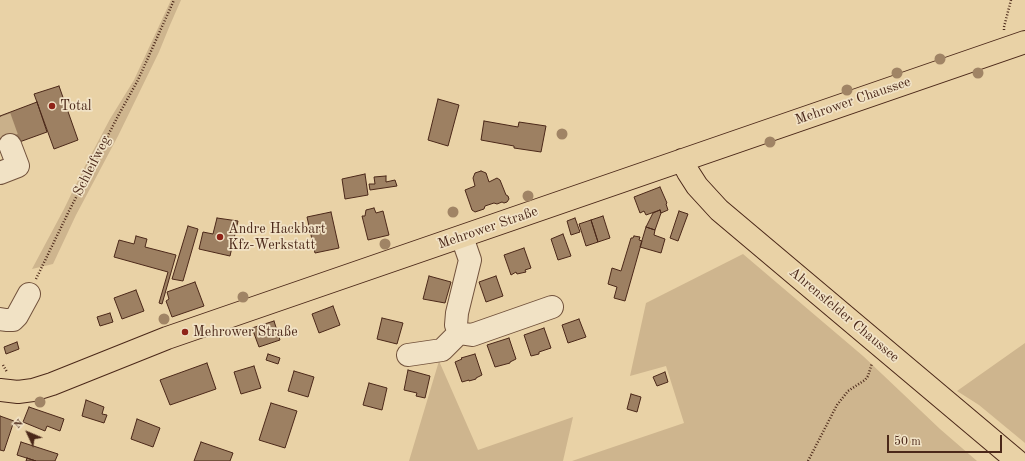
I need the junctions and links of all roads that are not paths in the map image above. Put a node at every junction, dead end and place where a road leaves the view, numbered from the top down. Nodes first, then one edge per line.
1 (1017, 45) edge
2 (10, 145) tunnel mouth
3 (682, 160) junction
4 (0, 173) edge
5 (462, 237) junction
6 (29, 294) road end
7 (552, 307) dead end
8 (0, 319) edge
9 (459, 333) junction
10 (408, 355) dead end
11 (0, 390) edge
12 (1017, 461) edge

1 - 3 main road, Mehrower Chaussee
2 - 4 lane
3 - 5 main road, Mehrower Straße
3 - 12 main road, Ahrensfelder Chaussee
5 - 9 lane
5 - 11 main road, Mehrower Straße
6 - 8 lane
7 - 9 lane
9 - 10 lane

